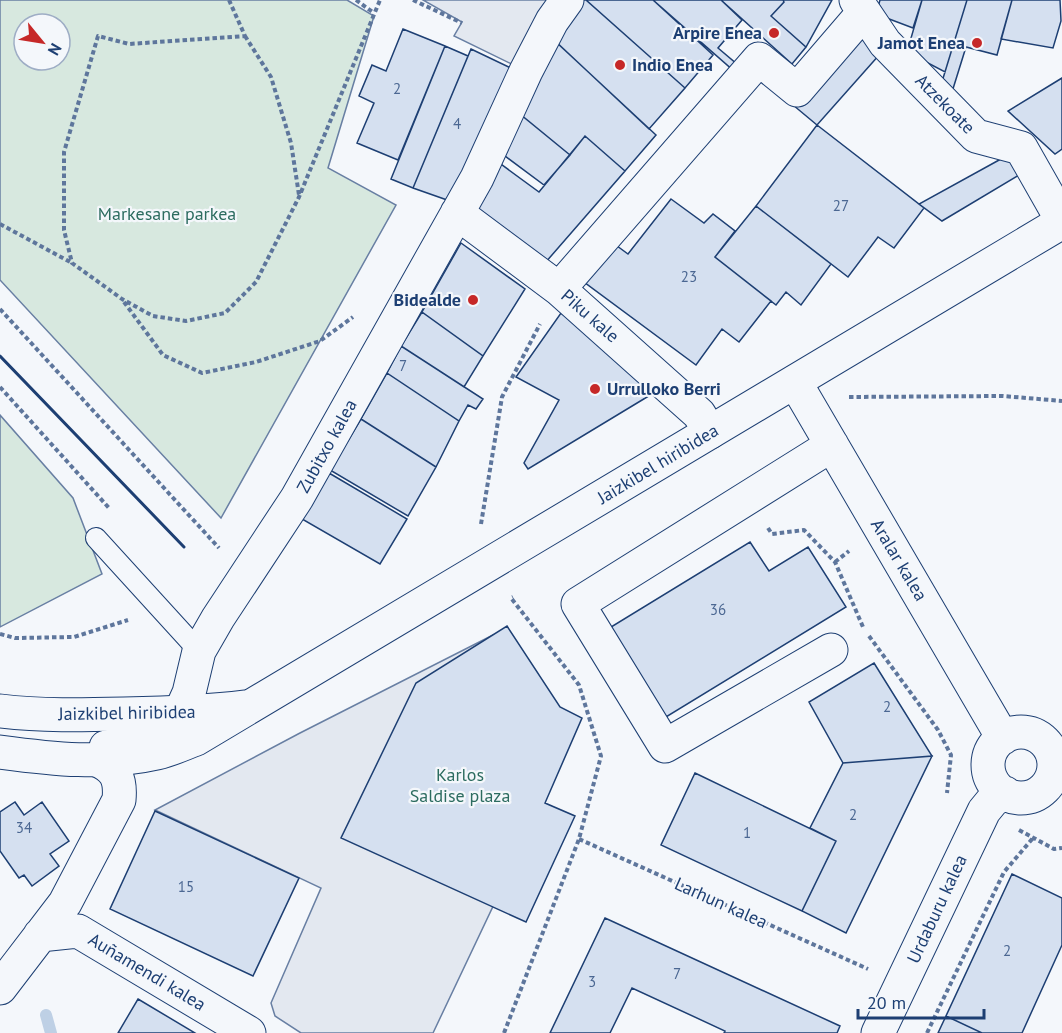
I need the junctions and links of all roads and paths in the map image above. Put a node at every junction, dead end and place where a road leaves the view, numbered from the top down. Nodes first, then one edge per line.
1 (229, 0) edge
2 (356, 0) edge
3 (380, 0) edge
4 (413, 0) edge
5 (567, 0) edge
6 (860, 6) edge
7 (374, 13) junction
8 (462, 23) dead end
9 (245, 36) junction
10 (299, 197) junction
11 (457, 213) junction
12 (1062, 221) edge
13 (0, 224) edge
14 (72, 263) junction
15 (559, 289) junction
16 (122, 299) junction
17 (0, 309) edge
18 (354, 316) dead end
19 (0, 387) edge
20 (799, 389) junction
21 (1062, 400) edge
22 (710, 432) junction
23 (832, 445) junction
24 (749, 497) junction
25 (112, 512) dead end
26 (96, 538) dead end
27 (492, 563) junction
28 (246, 577) junction
29 (0, 634) edge
30 (191, 641) junction
31 (831, 650) dead end
32 (254, 706) junction
33 (0, 711) edge
34 (180, 713) junction
35 (1003, 738) junction
36 (0, 752) edge
37 (87, 760) junction
38 (1057, 774) edge
39 (1005, 793) junction
40 (943, 801) dead end
41 (579, 839) dead end
42 (1062, 848) edge
43 (40, 935) junction
44 (869, 957) dead end
45 (0, 988) edge
46 (249, 1033) edge
47 (878, 1033) edge
48 (927, 1033) edge

1 - 9 path
2 - 7 path
3 - 7 path
4 - 8 path
5 - 11 street, Zubitxo kalea
6 - 12 street, Atzekoate
6 - 15 street
7 - 10 path
9 - 10 path
9 - 14 path
10 - 16 path
11 - 15 street, Piku kale
11 - 28 street, Zubitxo kalea
12 - 20 street, Jaizkibel hiribidea
13 - 14 path
14 - 16 path
15 - 22 street, Piku kale
15 - 27 path
16 - 18 path
17 - 28 path
19 - 25 path
20 - 21 path
20 - 22 street, Jaizkibel hiribidea
20 - 23 street, Aralar kalea
22 - 27 street, Jaizkibel hiribidea
23 - 24 street
23 - 35 street, Aralar kalea
24 - 31 street
24 - 40 path
26 - 30 lane
27 - 32 street, Jaizkibel hiribidea
28 - 30 street, Zubitxo kalea
29 - 30 path
30 - 34 street, Zubitxo kalea
32 - 34 street, Jaizkibel hiribidea
32 - 37 street, Jaizkibel hiribidea
33 - 34 street, Jaizkibel hiribidea
34 - 37 street, Zubitxo kalea
35 - 38 street
35 - 39 street
36 - 37 street, Jaizkibel hiribidea
37 - 43 street
38 - 39 street
39 - 47 street, Urdaburu kalea
41 - 44 path, Larhun kalea
42 - 48 path
43 - 45 street
43 - 46 street, Auñamendi kalea

